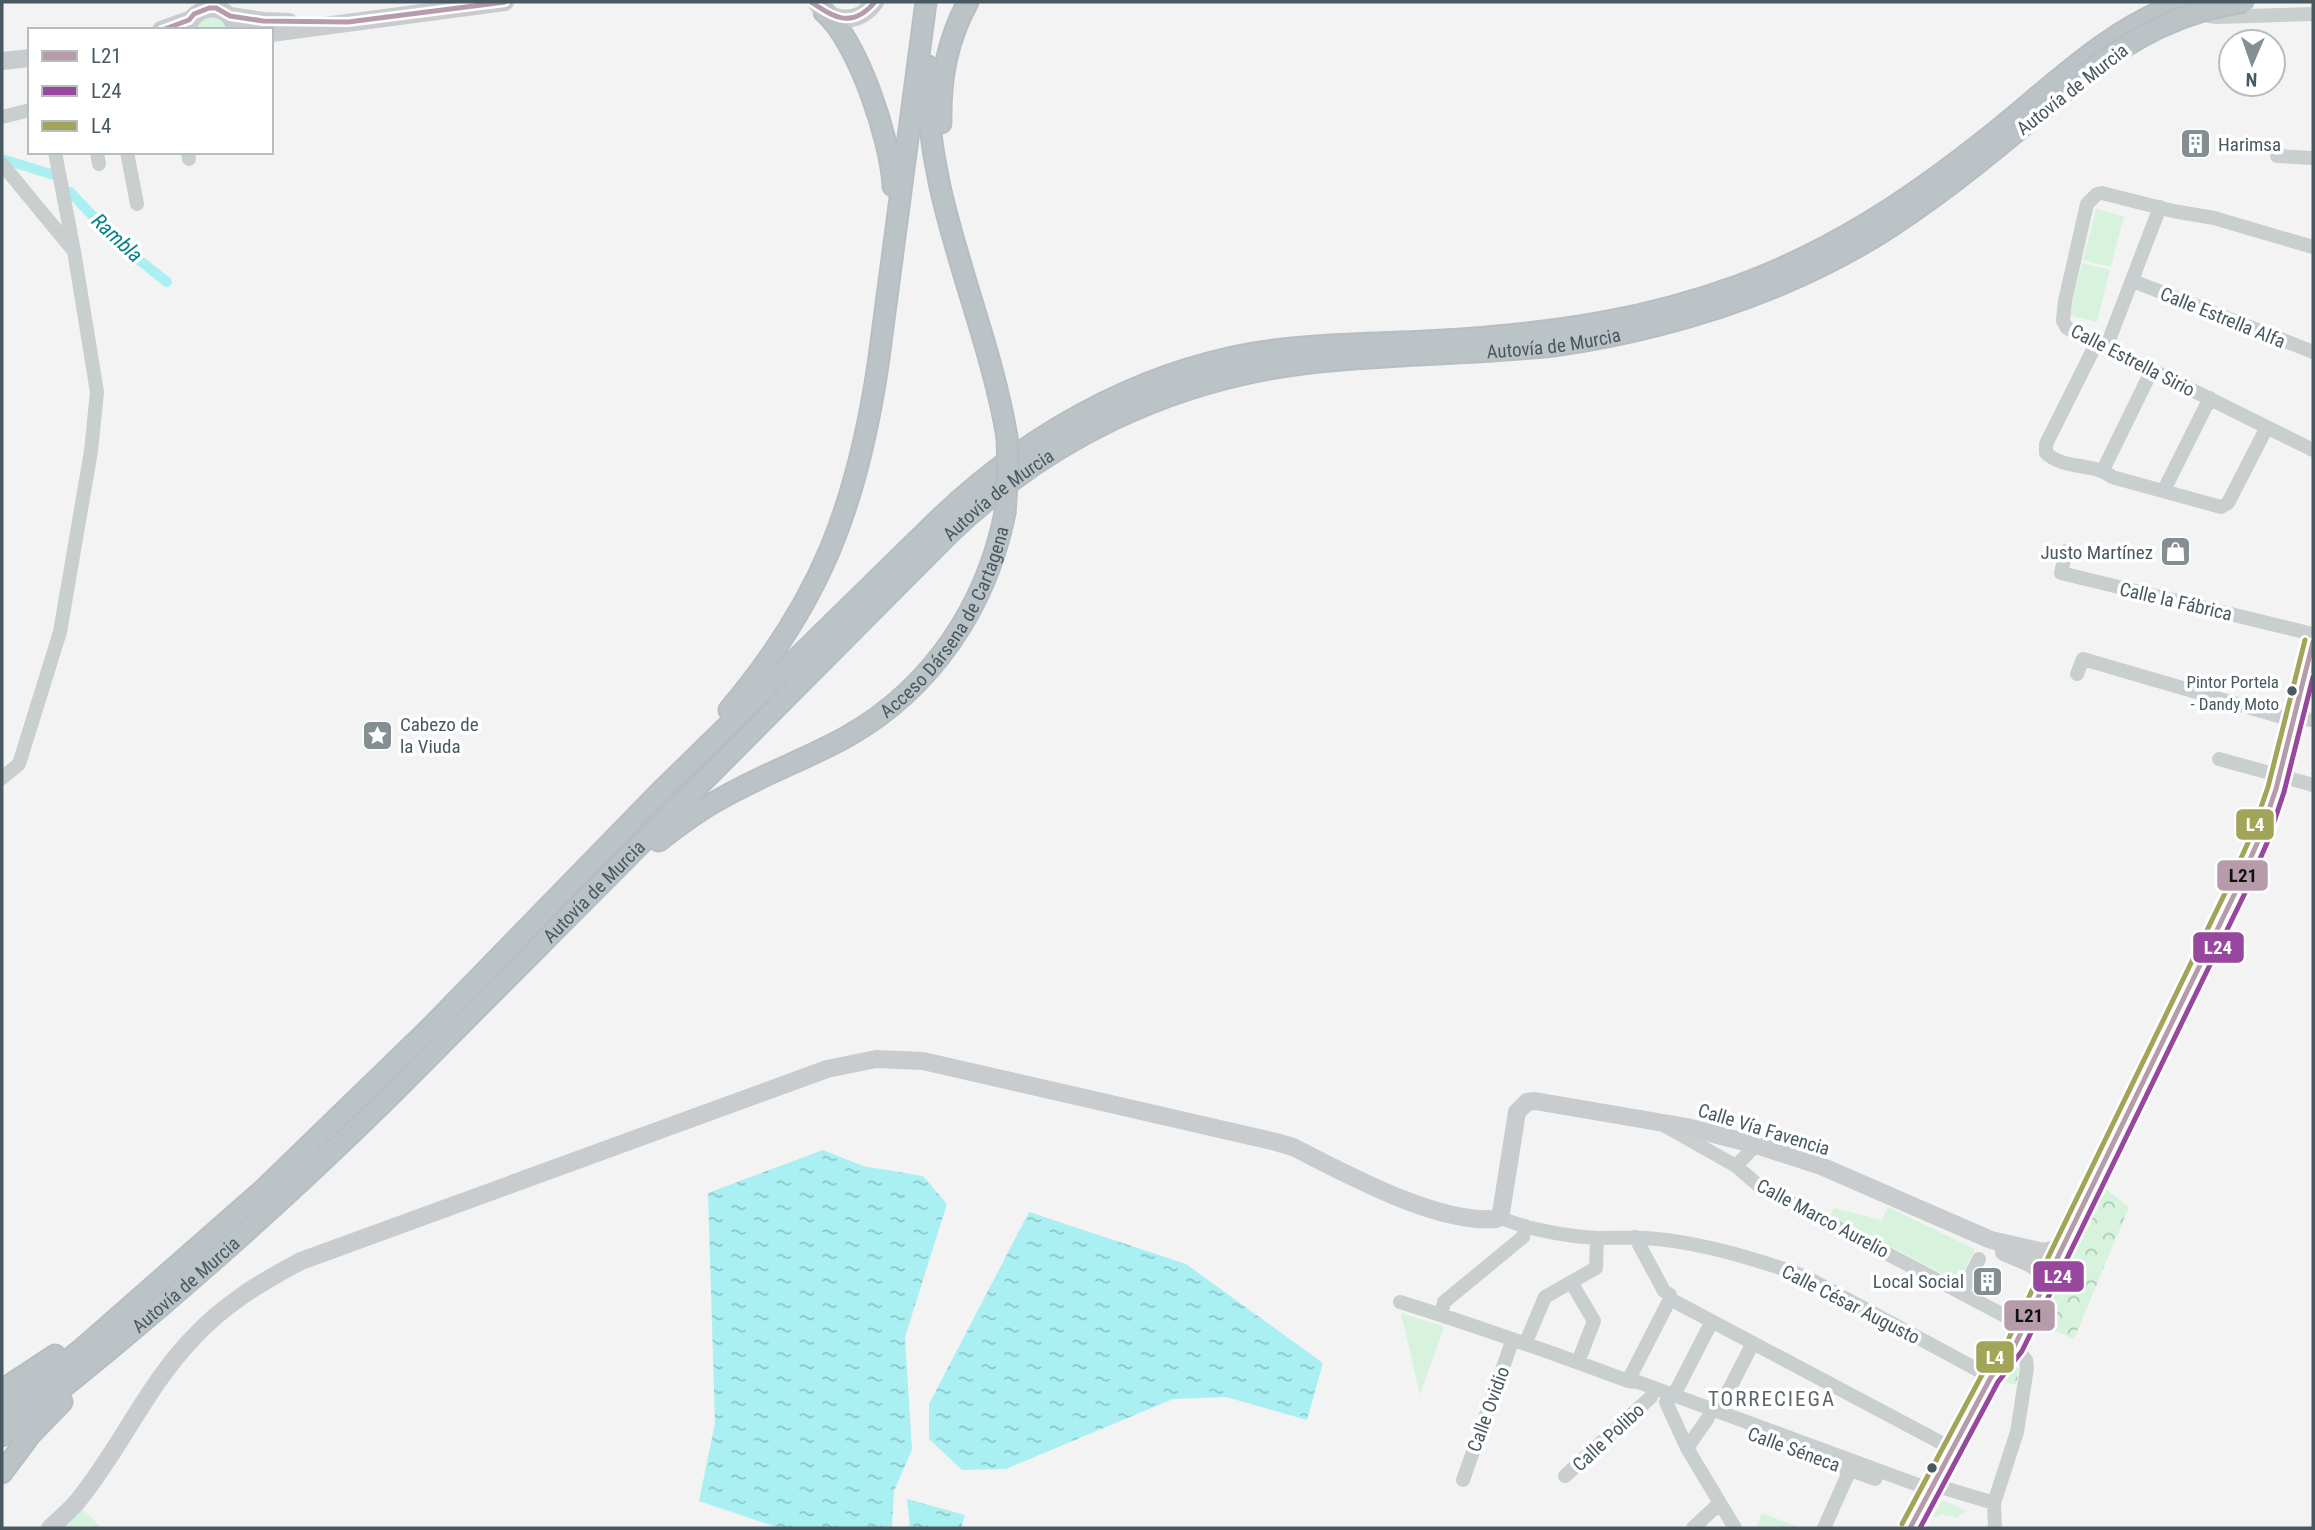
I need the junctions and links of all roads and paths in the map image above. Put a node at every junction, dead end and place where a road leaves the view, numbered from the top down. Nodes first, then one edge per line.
1 (505, 2) edge
2 (875, 2) edge
3 (926, 2) edge
4 (935, 2) edge
5 (968, 2) edge
6 (2183, 2) edge
7 (2202, 2) edge
8 (2245, 2) edge
9 (817, 5) edge
10 (2313, 14) edge
11 (348, 22) junction
12 (233, 23) edge
13 (188, 25) edge
14 (273, 33) edge
15 (28, 58) edge
16 (2, 61) edge
17 (28, 110) edge
18 (2, 117) edge
19 (54, 154) edge
20 (127, 154) edge
21 (2277, 156) dead end
22 (2313, 158) edge
23 (2, 164) edge
24 (65, 198) junction
25 (137, 204) dead end
26 (2160, 207) junction
27 (43, 213) junction
28 (2185, 214) junction
29 (2313, 247) edge
30 (74, 251) junction
31 (2313, 254) edge
32 (2133, 281) junction
33 (882, 331) junction
34 (2103, 341) junction
35 (984, 343) junction
36 (1397, 349) junction
37 (2313, 352) edge
38 (2152, 370) junction
39 (2210, 398) junction
40 (2267, 427) junction
41 (2313, 443) edge
42 (2313, 450) edge
43 (2103, 470) junction
44 (2164, 490) junction
45 (2066, 551) dead end
46 (2313, 634) edge
47 (2313, 642) edge
48 (2077, 674) dead end
49 (2294, 718) junction
50 (2313, 720) edge
51 (2219, 759) dead end
52 (2280, 776) junction
53 (2, 778) edge
54 (2313, 785) edge
55 (659, 793) junction
56 (604, 881) junction
57 (1657, 1121) junction
58 (1756, 1145) junction
59 (1736, 1166) junction
60 (1499, 1217) junction
61 (1525, 1226) junction
62 (1635, 1237) junction
63 (1597, 1238) junction
64 (1979, 1259) dead end
65 (2045, 1261) junction
66 (1571, 1282) junction
67 (1962, 1293) junction
68 (1670, 1299) junction
69 (138, 1301) junction
70 (1400, 1302) dead end
71 (1441, 1315) junction
72 (1712, 1321) junction
73 (2024, 1326) junction
74 (1520, 1341) junction
75 (1753, 1343) junction
76 (2014, 1347) junction
77 (1577, 1362) junction
78 (82, 1372) junction
79 (1991, 1377) junction
80 (1628, 1381) junction
81 (2, 1390) edge
82 (1651, 1397) junction
83 (1670, 1398) junction
84 (2, 1413) edge
85 (1713, 1414) junction
86 (2, 1436) edge
87 (1686, 1448) junction
88 (1951, 1448) junction
89 (1850, 1470) junction
90 (2, 1473) edge
91 (1565, 1476) dead end
92 (1463, 1479) dead end
93 (1933, 1491) junction
94 (1720, 1503) junction
95 (1994, 1503) junction
96 (1991, 1525) edge
97 (50, 1528) edge
98 (1693, 1528) edge
99 (1735, 1528) edge
100 (1824, 1528) edge
101 (1910, 1528) edge

1 - 11 main road
2 - 9 main road
3 - 33 highway
4 - 35 highway, Acceso Dársena de Cartagena
5 - 35 highway
6 - 36 highway, Autovía de Murcia
7 - 10 street
8 - 36 highway, Autovía de Murcia, bridge
9 - 33 highway
11 - 12 main road
11 - 14 main road
12 - 13 main road
15 - 16 main road
17 - 18 street
19 - 24 street
20 - 25 street
21 - 22 street
23 - 27 street
24 - 27 street
24 - 30 street
26 - 28 street
26 - 32 street
26 - 34 street, Calle Estrella Sirio
27 - 30 street
28 - 29 street
28 - 31 street
30 - 53 street
32 - 34 street
32 - 37 street, Calle Estrella Alfa
33 - 55 highway
34 - 38 street, Calle Estrella Sirio
34 - 41 street, Calle Estrella Sirio
34 - 43 street
35 - 56 highway, Acceso Dársena de Cartagena, bridge
36 - 55 highway, Autovía de Murcia
36 - 56 highway, Autovía de Murcia
38 - 39 street, Calle Estrella Sirio
38 - 43 street
39 - 40 street, Calle Estrella Sirio
39 - 44 street
40 - 42 street, Calle Estrella Sirio
40 - 44 street
43 - 44 street
45 - 46 street, Calle la Fábrica
47 - 49 main road
48 - 49 street
49 - 50 street
49 - 52 main road
51 - 52 street
52 - 54 street
52 - 65 main road
55 - 69 highway, Autovía de Murcia
56 - 78 highway, Autovía de Murcia
57 - 58 main road, Calle Vía Favencia
57 - 59 street, Calle Marco Aurelio
57 - 60 main road, Calle Vía Favencia
58 - 59 street, Calle Marco Aurelio
58 - 65 main road, Calle Vía Favencia
59 - 67 street, Calle Marco Aurelio
60 - 61 street, Calle César Augusto
60 - 97 main road
61 - 63 street, Calle César Augusto
61 - 71 street
62 - 63 street, Calle César Augusto
62 - 68 street
62 - 79 street, Calle César Augusto
63 - 66 street, Calle Ovidio
64 - 67 street
65 - 73 main road
66 - 74 street, Calle Ovidio
66 - 77 street
67 - 73 street, Calle Marco Aurelio
68 - 72 street
68 - 80 street
69 - 81 highway
69 - 84 highway, Autovía de Murcia
70 - 71 street, Calle Séneca
71 - 74 street, Calle Séneca
72 - 75 street
72 - 83 street
73 - 76 main road
74 - 77 street, Calle Séneca
74 - 92 street, Calle Ovidio
75 - 85 street
75 - 88 street
76 - 79 main road
76 - 95 street
77 - 80 street, Calle Séneca
78 - 86 highway, Autovía de Murcia
78 - 90 highway
79 - 88 main road
80 - 82 street, Calle Séneca
80 - 83 street, Calle Séneca
82 - 83 street, Calle Séneca
82 - 91 street, Calle Polibo
83 - 85 street, Calle Séneca
83 - 87 street
85 - 87 street
85 - 89 street, Calle Séneca
85 - 93 street, Calle Séneca
87 - 94 street
88 - 93 main road
89 - 93 street, Calle Séneca
89 - 100 street
93 - 95 street
93 - 101 main road
94 - 98 street
94 - 99 street
95 - 96 street

